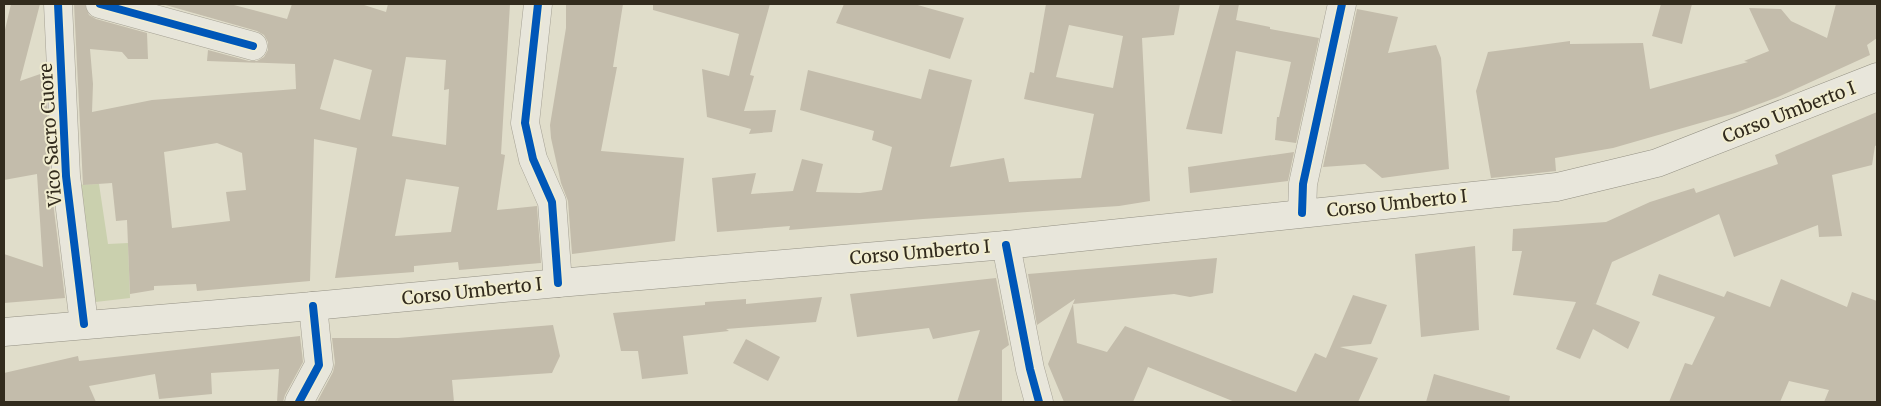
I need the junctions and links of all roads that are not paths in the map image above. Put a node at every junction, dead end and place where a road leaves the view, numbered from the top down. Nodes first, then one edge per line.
1 (58, 4) edge
2 (100, 4) edge
3 (538, 4) edge
4 (1342, 4) edge
5 (253, 46) dead end
6 (1877, 77) edge
7 (1302, 213) junction
8 (1006, 245) junction
9 (558, 282) junction
10 (313, 306) junction
11 (84, 324) junction
12 (4, 332) edge
13 (299, 402) edge
14 (1039, 402) edge

1 - 11 main road, Vico Sacro Cuore
2 - 5 main road
3 - 9 main road
4 - 7 main road
6 - 7 main road, Corso Umberto I
7 - 8 main road, Corso Umberto I
8 - 9 main road, Corso Umberto I
8 - 14 main road
9 - 10 main road, Corso Umberto I
10 - 11 main road, Corso Umberto I
10 - 13 main road
11 - 12 main road, Corso Umberto I

